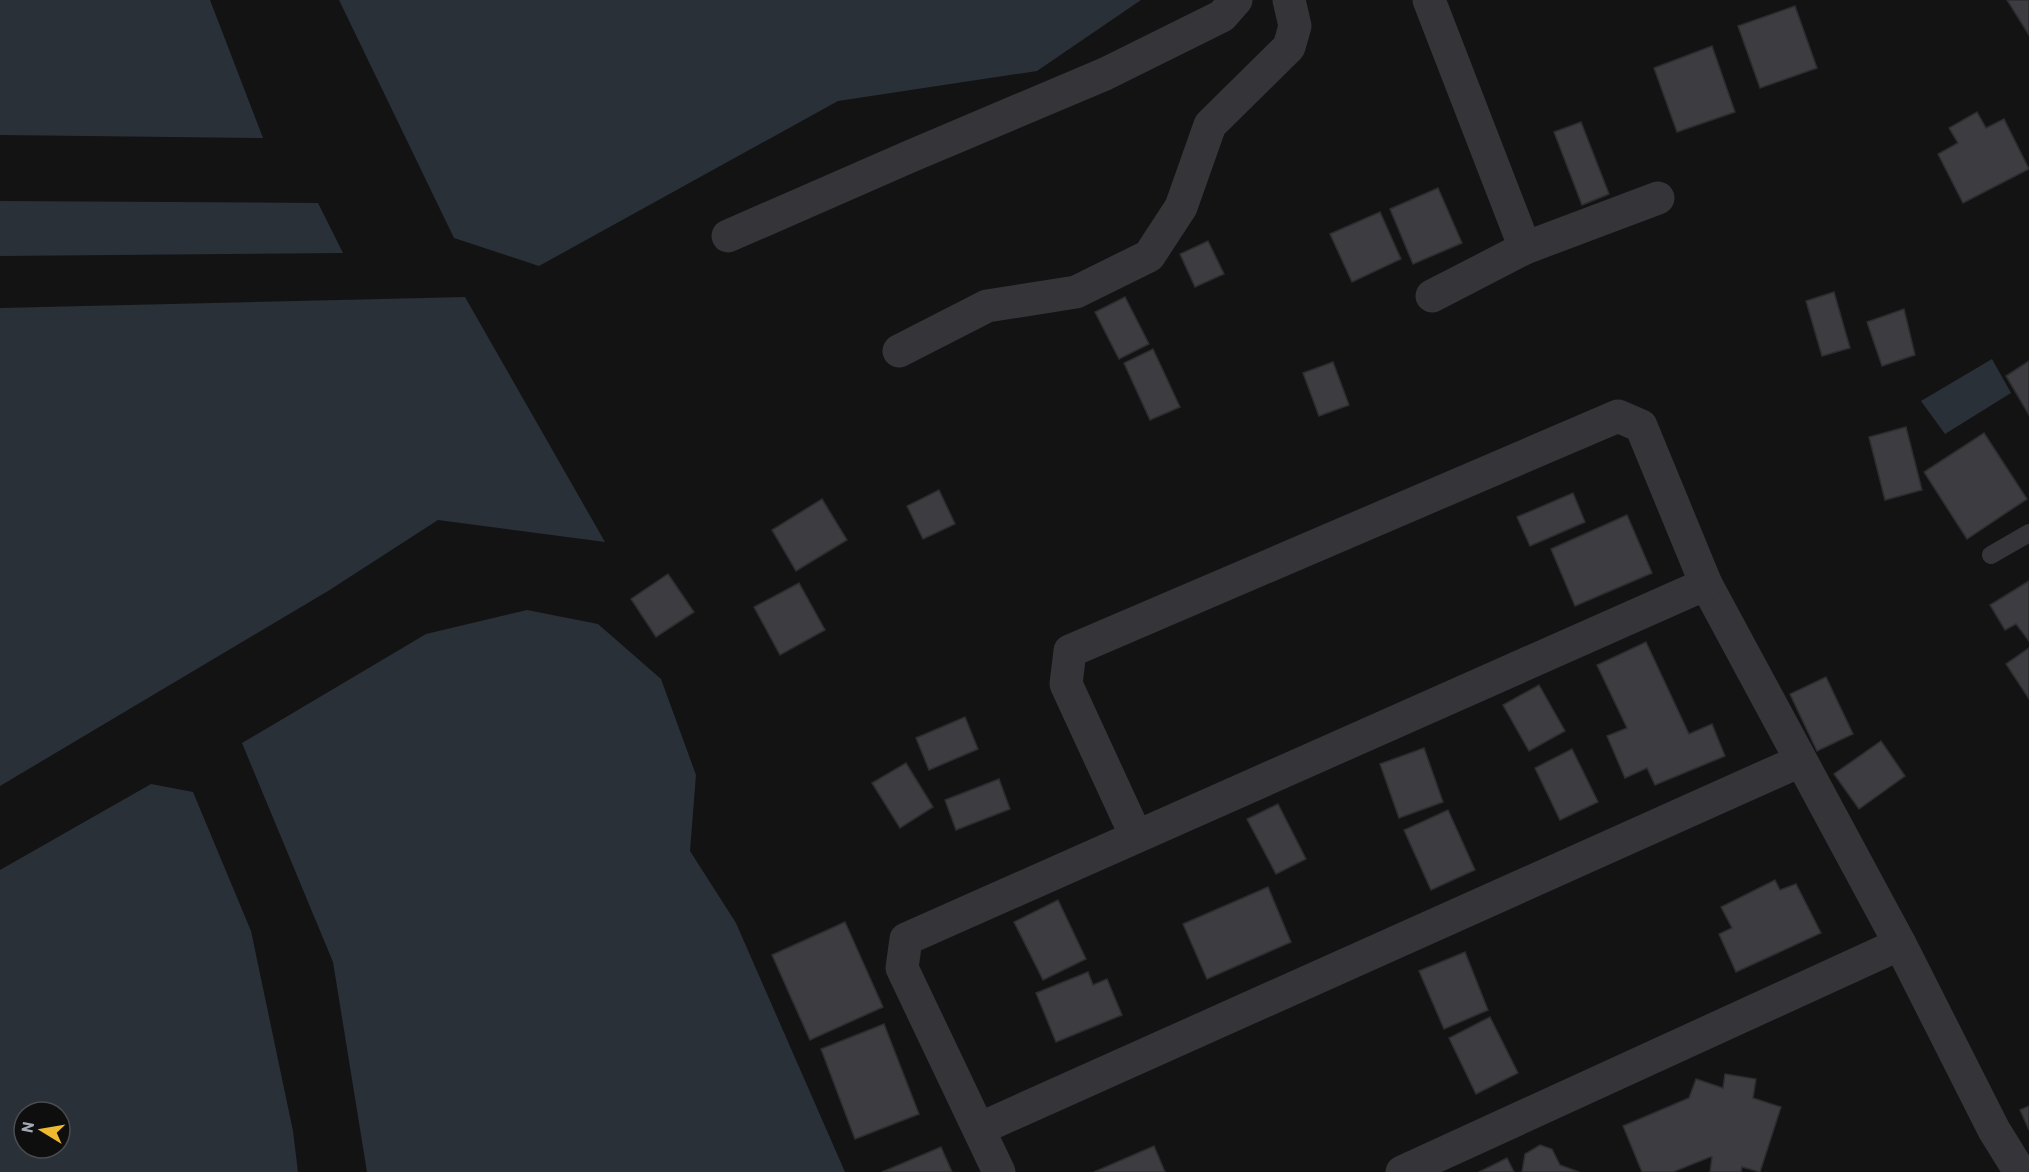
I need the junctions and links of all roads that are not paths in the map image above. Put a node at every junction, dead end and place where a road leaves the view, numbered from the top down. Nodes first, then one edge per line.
1 (1236, 0) edge
2 (1289, 0) edge
3 (1429, 0) edge
4 (1658, 198) dead end
5 (728, 236) dead end
6 (1526, 248) junction
7 (1432, 296) dead end
8 (899, 351) dead end
9 (2029, 533) edge
10 (1991, 555) dead end
11 (1706, 584) junction
12 (1800, 761) junction
13 (1136, 836) junction
14 (1900, 944) junction
15 (979, 1129) junction
16 (999, 1172) edge
17 (1402, 1172) edge
18 (2020, 1172) edge

1 - 5 street
2 - 8 street
3 - 6 street
4 - 6 street
6 - 7 street
9 - 10 lane
11 - 12 street
11 - 13 street
11 - 13 street
12 - 14 street
12 - 15 street
13 - 15 street
14 - 17 street
14 - 18 street
15 - 16 street

